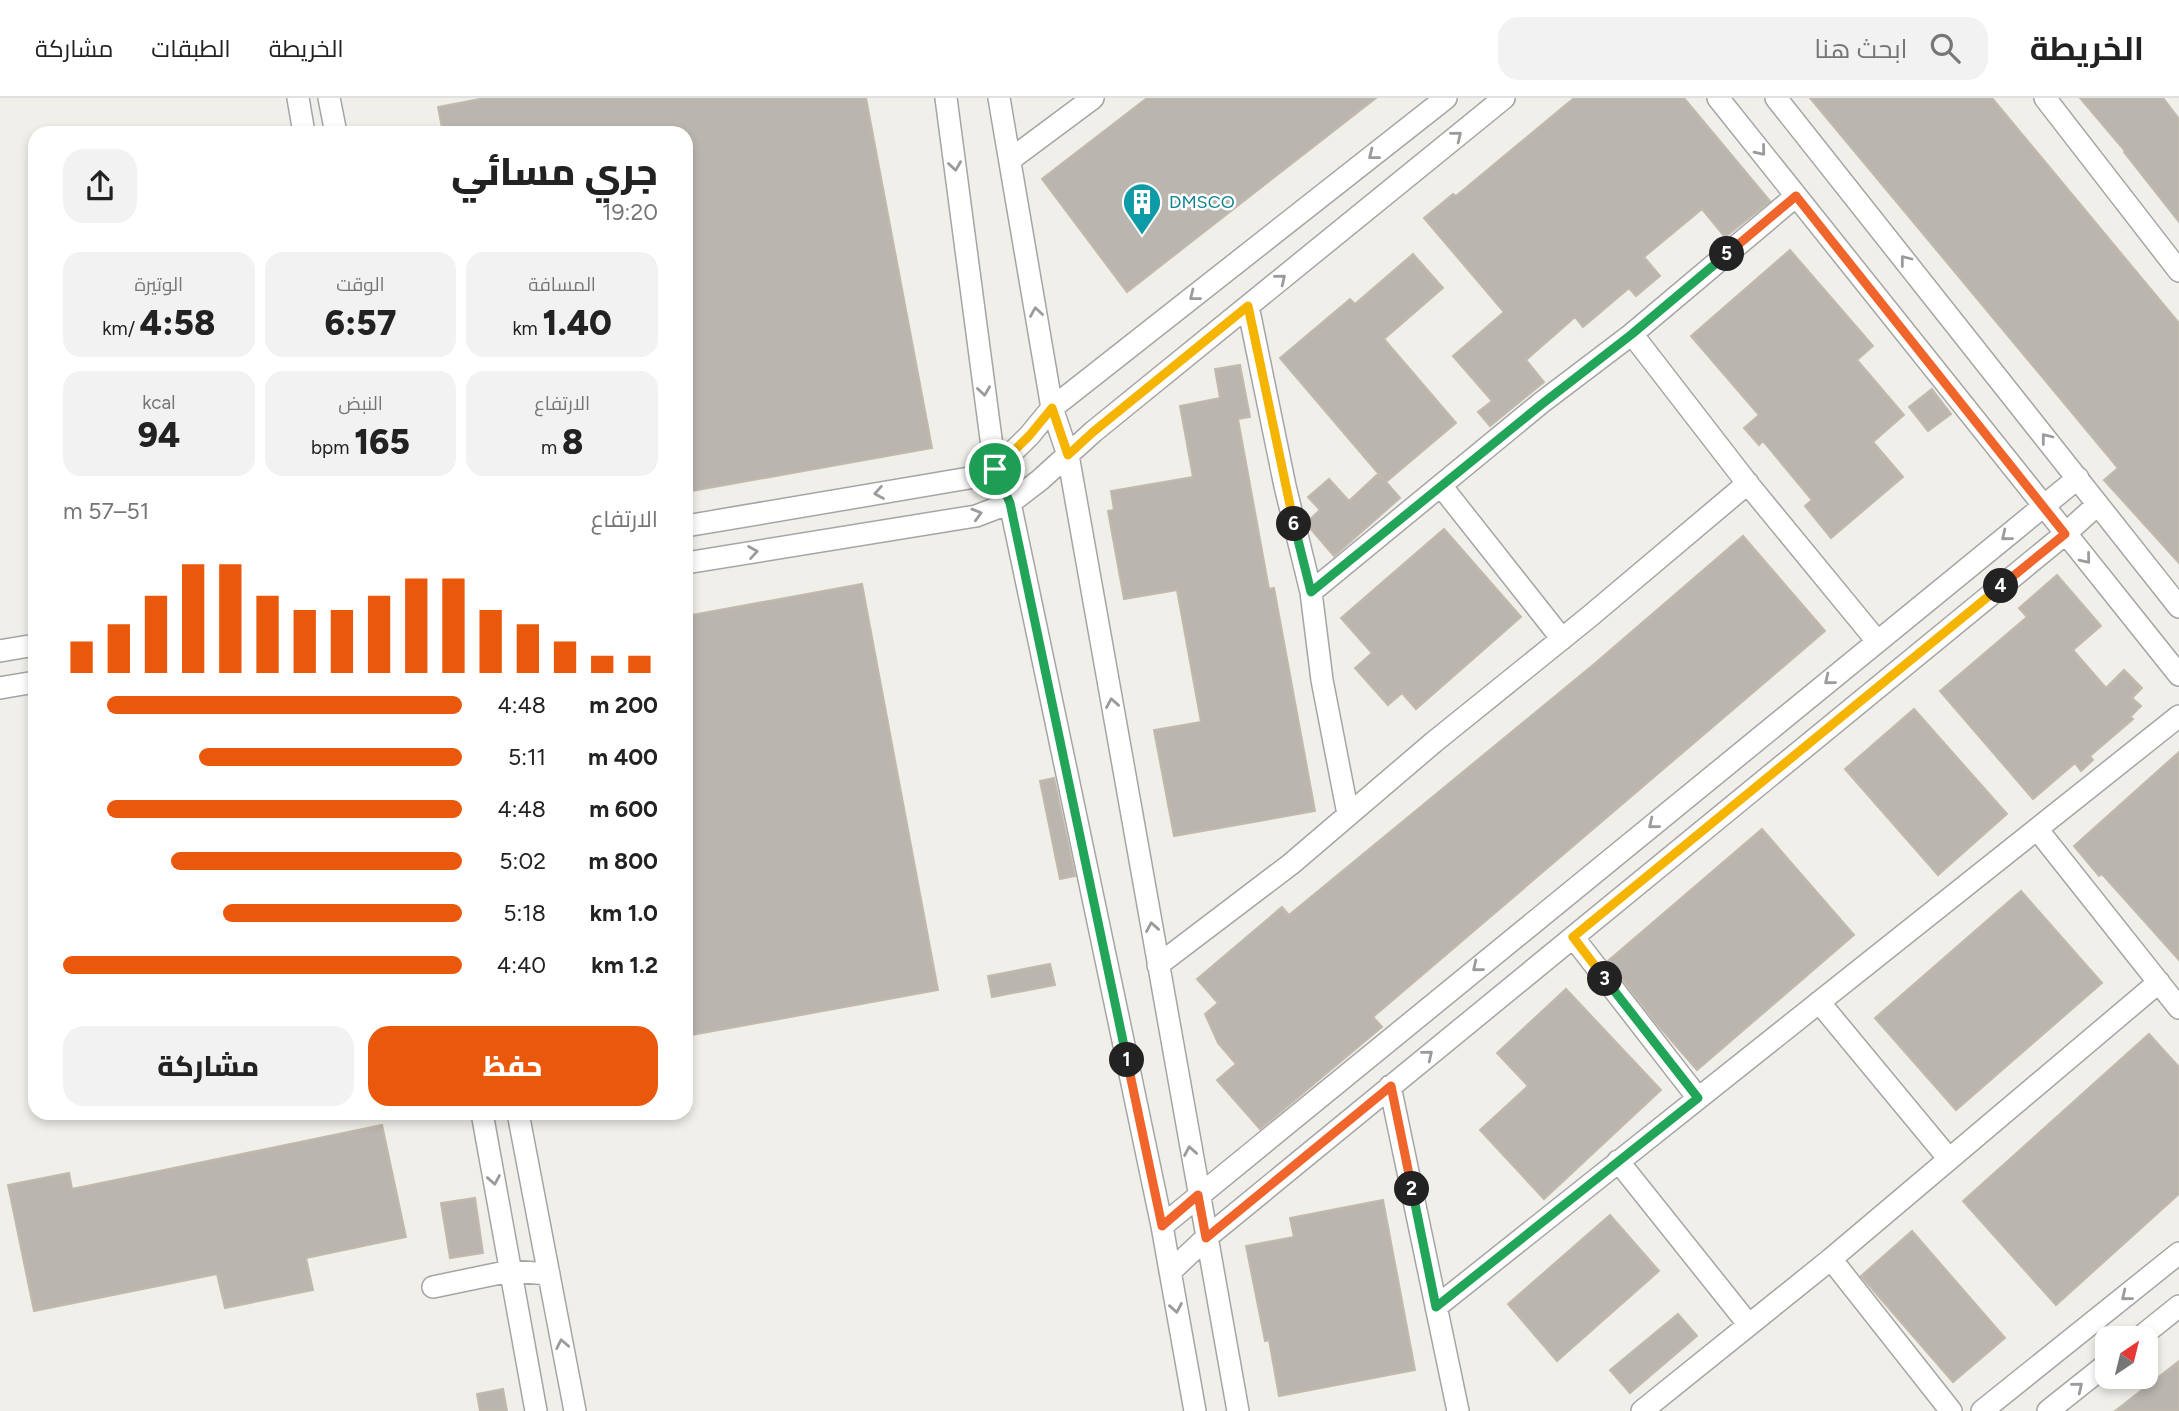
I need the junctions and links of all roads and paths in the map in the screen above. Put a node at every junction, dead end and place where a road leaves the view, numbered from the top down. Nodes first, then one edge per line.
1 (298, 98) edge
2 (329, 98) edge
3 (946, 98) edge
4 (999, 98) edge
5 (1093, 98) edge
6 (1446, 98) edge
7 (1504, 98) edge
8 (1718, 98) edge
9 (1776, 98) edge
10 (2045, 98) edge
11 (303, 126) edge
12 (334, 126) edge
13 (1011, 159) junction
14 (1796, 196) junction
15 (2179, 271) edge
16 (1248, 306) junction
17 (1632, 334) junction
18 (1052, 408) junction
19 (1068, 455) junction
20 (995, 469) junction
21 (2078, 478) junction
22 (1748, 483) junction
23 (1441, 487) junction
24 (1010, 503) junction
25 (2097, 505) junction
26 (2043, 506) junction
27 (693, 525) edge
28 (2065, 534) junction
29 (693, 562) edge
30 (1311, 592) junction
31 (2179, 607) edge
32 (1562, 639) junction
33 (1877, 640) junction
34 (28, 646) edge
35 (0, 651) edge
36 (2179, 675) edge
37 (28, 683) edge
38 (0, 688) edge
39 (2179, 716) edge
40 (1348, 814) junction
41 (2037, 829) junction
42 (1573, 937) junction
43 (1158, 965) junction
44 (2158, 982) junction
45 (1819, 1002) junction
46 (2179, 1008) edge
47 (1391, 1086) junction
48 (1698, 1098) junction
49 (483, 1120) edge
50 (519, 1120) edge
51 (1949, 1159) junction
52 (1618, 1161) junction
53 (1198, 1195) junction
54 (1162, 1226) junction
55 (1206, 1238) junction
56 (2179, 1253) edge
57 (1831, 1259) junction
58 (510, 1271) junction
59 (1170, 1272) junction
60 (549, 1274) junction
61 (433, 1287) dead end
62 (2179, 1306) edge
63 (1436, 1307) junction
64 (1749, 1325) junction
65 (2154, 1326) edge
66 (2095, 1374) edge
67 (536, 1411) edge
68 (575, 1411) edge
69 (1195, 1411) edge
70 (1238, 1411) edge
71 (1458, 1411) edge
72 (1642, 1411) edge
73 (1951, 1411) edge
74 (1982, 1411) edge
75 (2048, 1411) edge

1 - 11 street
2 - 12 street
3 -> 20 street
4 - 13 street
5 - 13 street
6 -> 18 street
16 -> 7 street
8 -> 14 street
21 -> 9 street
10 - 15 street
18 -> 13 street
14 - 17 street
14 - 26 street
16 - 19 street
16 - 30 street
17 - 22 street
17 - 23 street
18 - 19 street
18 - 20 street
19 - 24 street
43 -> 19 street
20 - 24 street
20 -> 27 street
21 - 25 street
21 - 26 street
22 - 32 street
22 - 33 street
23 - 30 street
23 - 32 street
29 -> 24 street
24 - 54 street
25 - 28 street
25 - 31 street
26 - 28 street
26 -> 33 street
28 -> 36 street
28 - 42 street
30 - 40 street
32 - 40 street
33 -> 53 street
34 - 35 street
37 - 38 street
39 - 41 street
40 - 43 street
41 - 44 street
41 - 45 street
47 -> 42 street
42 - 48 street
53 -> 43 street
44 - 46 street
44 - 51 street
45 - 48 street
45 - 51 street
47 - 55 street
47 - 63 street
48 - 52 street
49 -> 58 street
50 - 60 street
51 - 57 street
52 - 63 street
52 - 64 street
53 - 54 street
53 - 55 street
54 - 59 street
55 - 59 street
55 - 70 street
56 -> 74 street
57 - 64 street
57 - 73 street
58 - 60 street
58 - 61 street
58 - 67 street
59 -> 69 street
68 -> 60 street
62 - 65 street
63 - 71 street
64 - 72 street
75 -> 66 street

